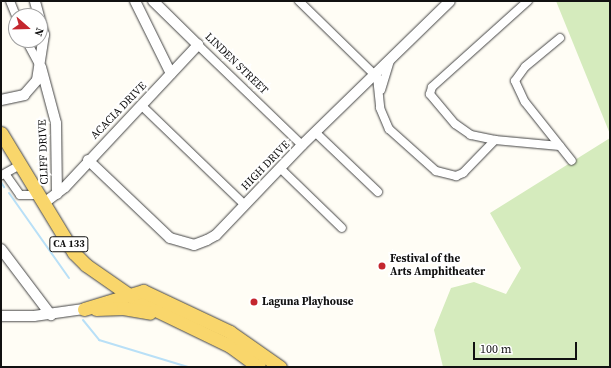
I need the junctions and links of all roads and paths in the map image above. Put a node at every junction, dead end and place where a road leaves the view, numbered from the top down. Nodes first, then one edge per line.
1 (35, 1) edge
2 (135, 1) edge
3 (153, 1) edge
4 (299, 1) edge
5 (528, 1) edge
6 (447, 2) edge
7 (560, 38) dead end
8 (198, 45) junction
9 (30, 48) edge
10 (391, 57) junction
11 (41, 67) junction
12 (171, 74) junction
13 (374, 74) junction
14 (379, 96) junction
15 (1, 100) edge
16 (141, 105) junction
17 (315, 132) junction
18 (1, 133) edge
19 (495, 140) junction
20 (302, 145) junction
21 (560, 146) junction
22 (88, 160) junction
23 (572, 161) dead end
24 (20, 165) junction
25 (280, 168) junction
26 (4, 175) edge
27 (58, 175) junction
28 (74, 175) junction
29 (65, 187) junction
30 (378, 192) dead end
31 (57, 194) junction
32 (42, 199) junction
33 (244, 205) junction
34 (342, 228) dead end
35 (1, 249) edge
36 (103, 276) junction
37 (130, 293) junction
38 (88, 307) junction
39 (52, 315) junction
40 (1, 316) edge
41 (167, 317) junction
42 (277, 366) edge
43 (259, 367) edge

1 - 11 street, CLIFF DRIVE
2 - 12 street
3 - 8 street, LINDEN STREET
4 - 13 street
5 - 19 street
6 - 10 street, HIGH DRIVE
7 - 21 street
8 - 12 street, ACACIA DRIVE
8 - 20 street, LINDEN STREET
9 - 11 street
10 - 13 street, HIGH DRIVE
10 - 14 street
11 - 15 street
11 - 27 street, CLIFF DRIVE
12 - 16 street, ACACIA DRIVE
13 - 14 street
13 - 17 street, HIGH DRIVE
14 - 19 street
16 - 22 street, ACACIA DRIVE
16 - 33 street
17 - 20 street, HIGH DRIVE
17 - 30 street
18 - 24 main road, CA 133
19 - 21 street
20 - 25 street, HIGH DRIVE
21 - 23 street
22 - 28 street, ACACIA DRIVE
22 - 33 street, HIGH DRIVE
24 - 26 street
24 - 32 main road, CA 133
25 - 33 street, HIGH DRIVE
25 - 34 street
26 - 32 street
27 - 28 street
27 - 29 street
27 - 31 street, CLIFF DRIVE
28 - 29 street, ACACIA DRIVE
29 - 31 street, ACACIA DRIVE
31 - 32 street, CLIFF DRIVE
32 - 36 main road, CA 133
35 - 39 street
36 - 37 main road, CA 133
36 - 38 main road
37 - 38 main road
37 - 41 main road, CA 133
37 - 42 main road, CA 133
38 - 39 street
38 - 41 main road, CA 133
39 - 40 street
41 - 43 main road, CA 133

